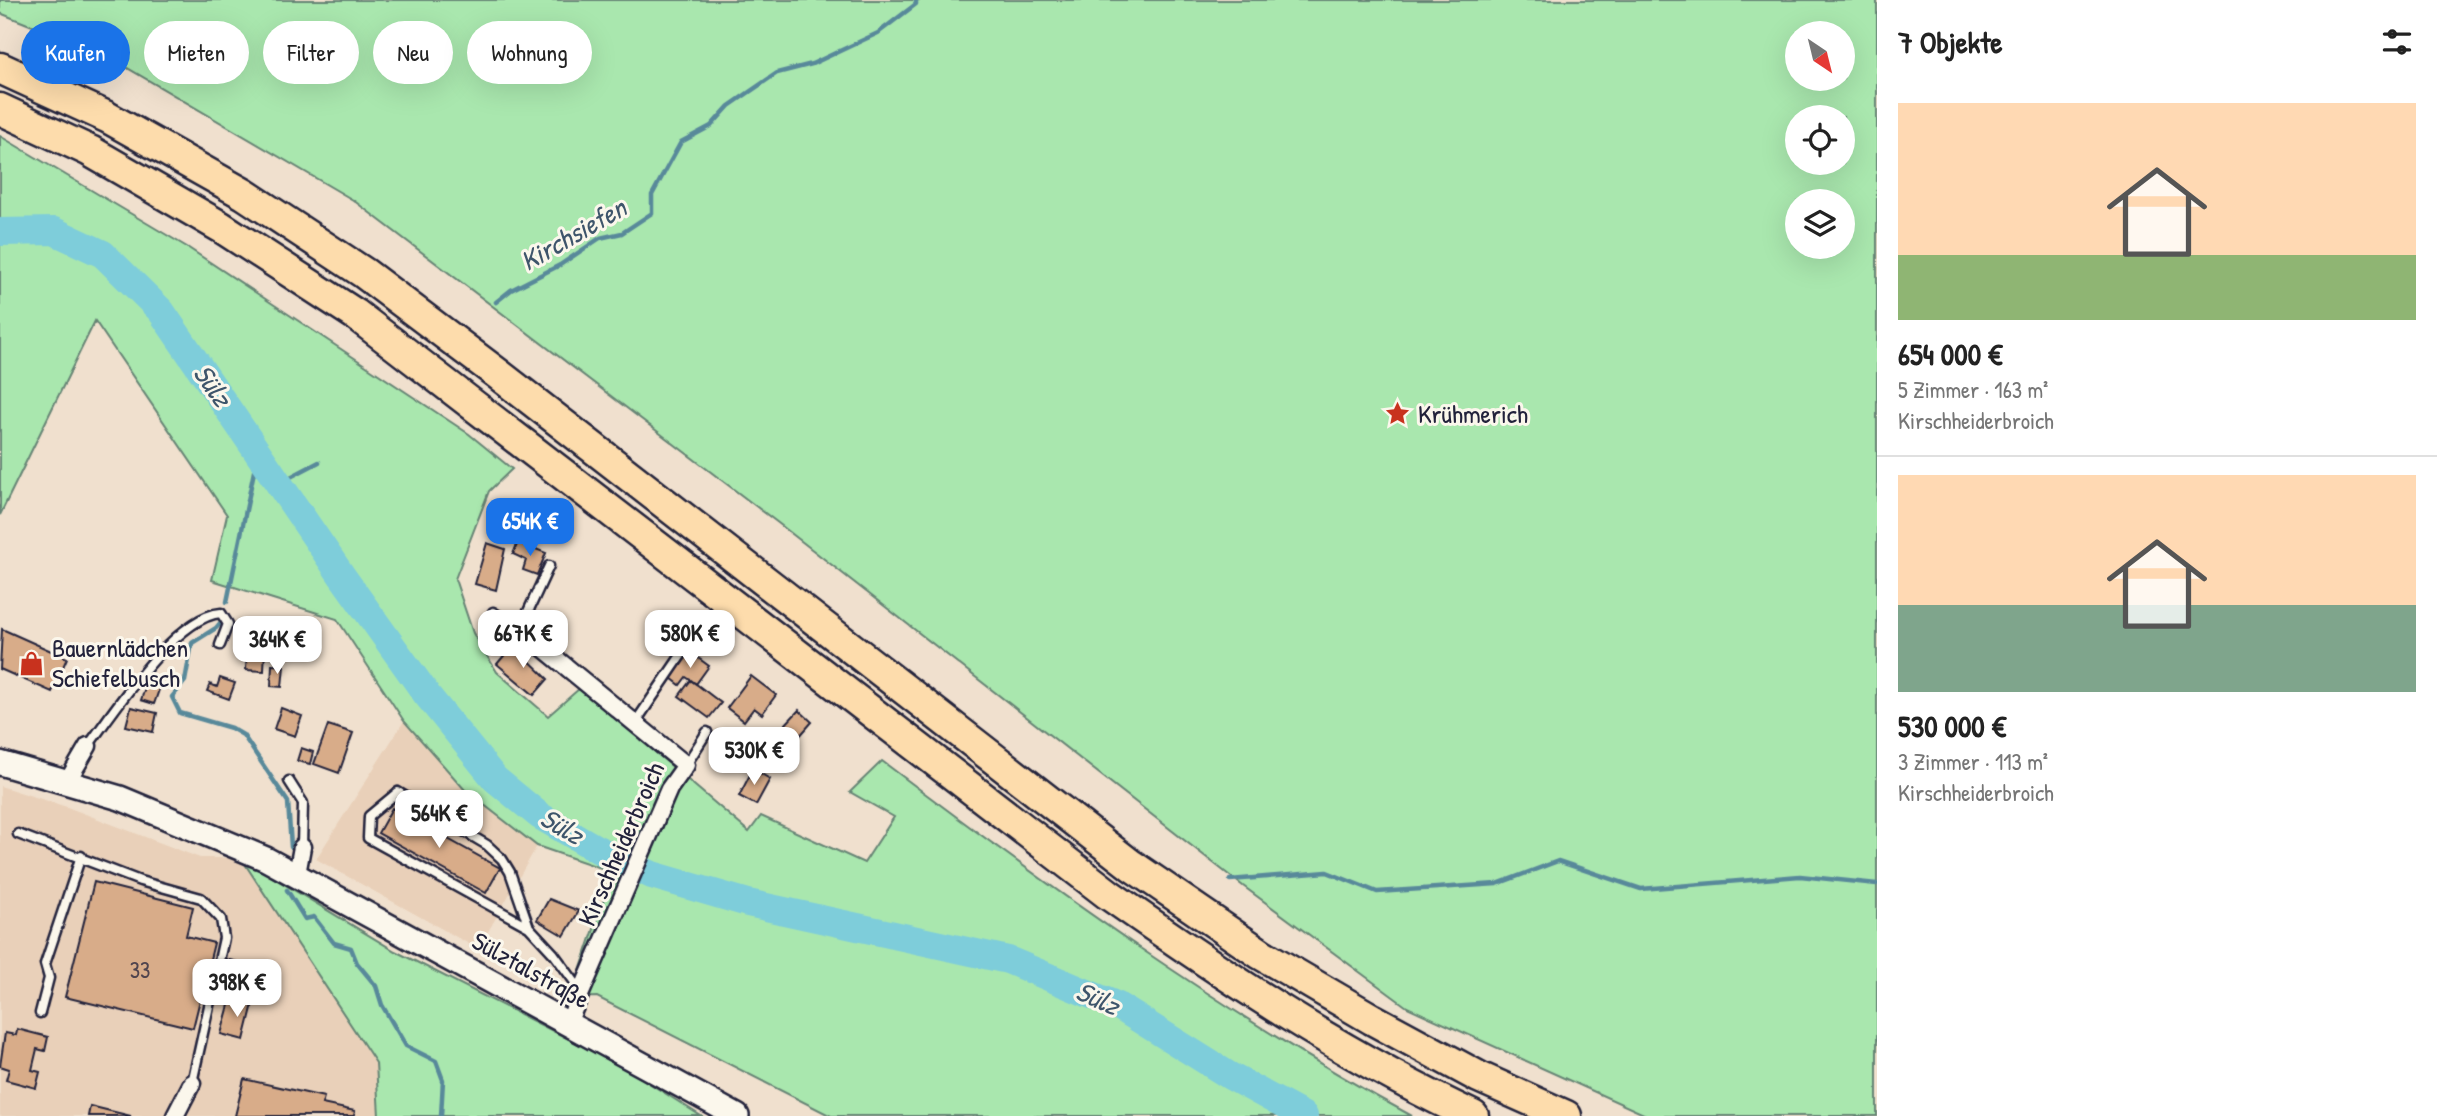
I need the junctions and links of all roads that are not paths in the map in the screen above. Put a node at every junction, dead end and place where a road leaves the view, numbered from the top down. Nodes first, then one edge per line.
1 (0, 68) edge
2 (0, 109) edge
3 (549, 566) dead end
4 (493, 612) dead end
5 (520, 629) junction
6 (220, 645) dead end
7 (686, 648) dead end
8 (635, 723) junction
9 (707, 732) dead end
10 (88, 746) joint
11 (0, 763) edge
12 (686, 765) junction
13 (289, 781) dead end
14 (67, 782) junction
15 (18, 834) dead end
16 (302, 847) joint
17 (81, 856) junction
18 (297, 874) junction
19 (529, 927) junction
20 (219, 964) junction
21 (255, 972) dead end
22 (582, 992) junction
23 (40, 1013) dead end
24 (568, 1023) junction
25 (192, 1083) joint
26 (175, 1116) edge
27 (737, 1116) edge
28 (1473, 1116) edge
29 (1566, 1116) edge

1 - 29 highway
2 - 28 highway
3 - 5 lane
4 - 5 lane
5 - 8 street, Kirschheiderbroich
6 - 10 lane
7 - 8 lane
8 - 12 street, Kirschheiderbroich
9 - 12 lane
10 - 14 street
11 - 14 main road, Sülztalstraße
12 - 22 street, Kirschheiderbroich
13 - 16 lane
14 - 18 main road, Sülztalstraße
15 - 17 lane
16 - 18 street
17 - 20 lane
17 - 23 lane
18 - 24 main road, Sülztalstraße
19 - 19 lane
19 - 22 lane
20 - 21 lane
20 - 25 lane
22 - 24 street, Kirschheiderbroich
24 - 27 main road, Sülztalstraße
25 - 26 street

